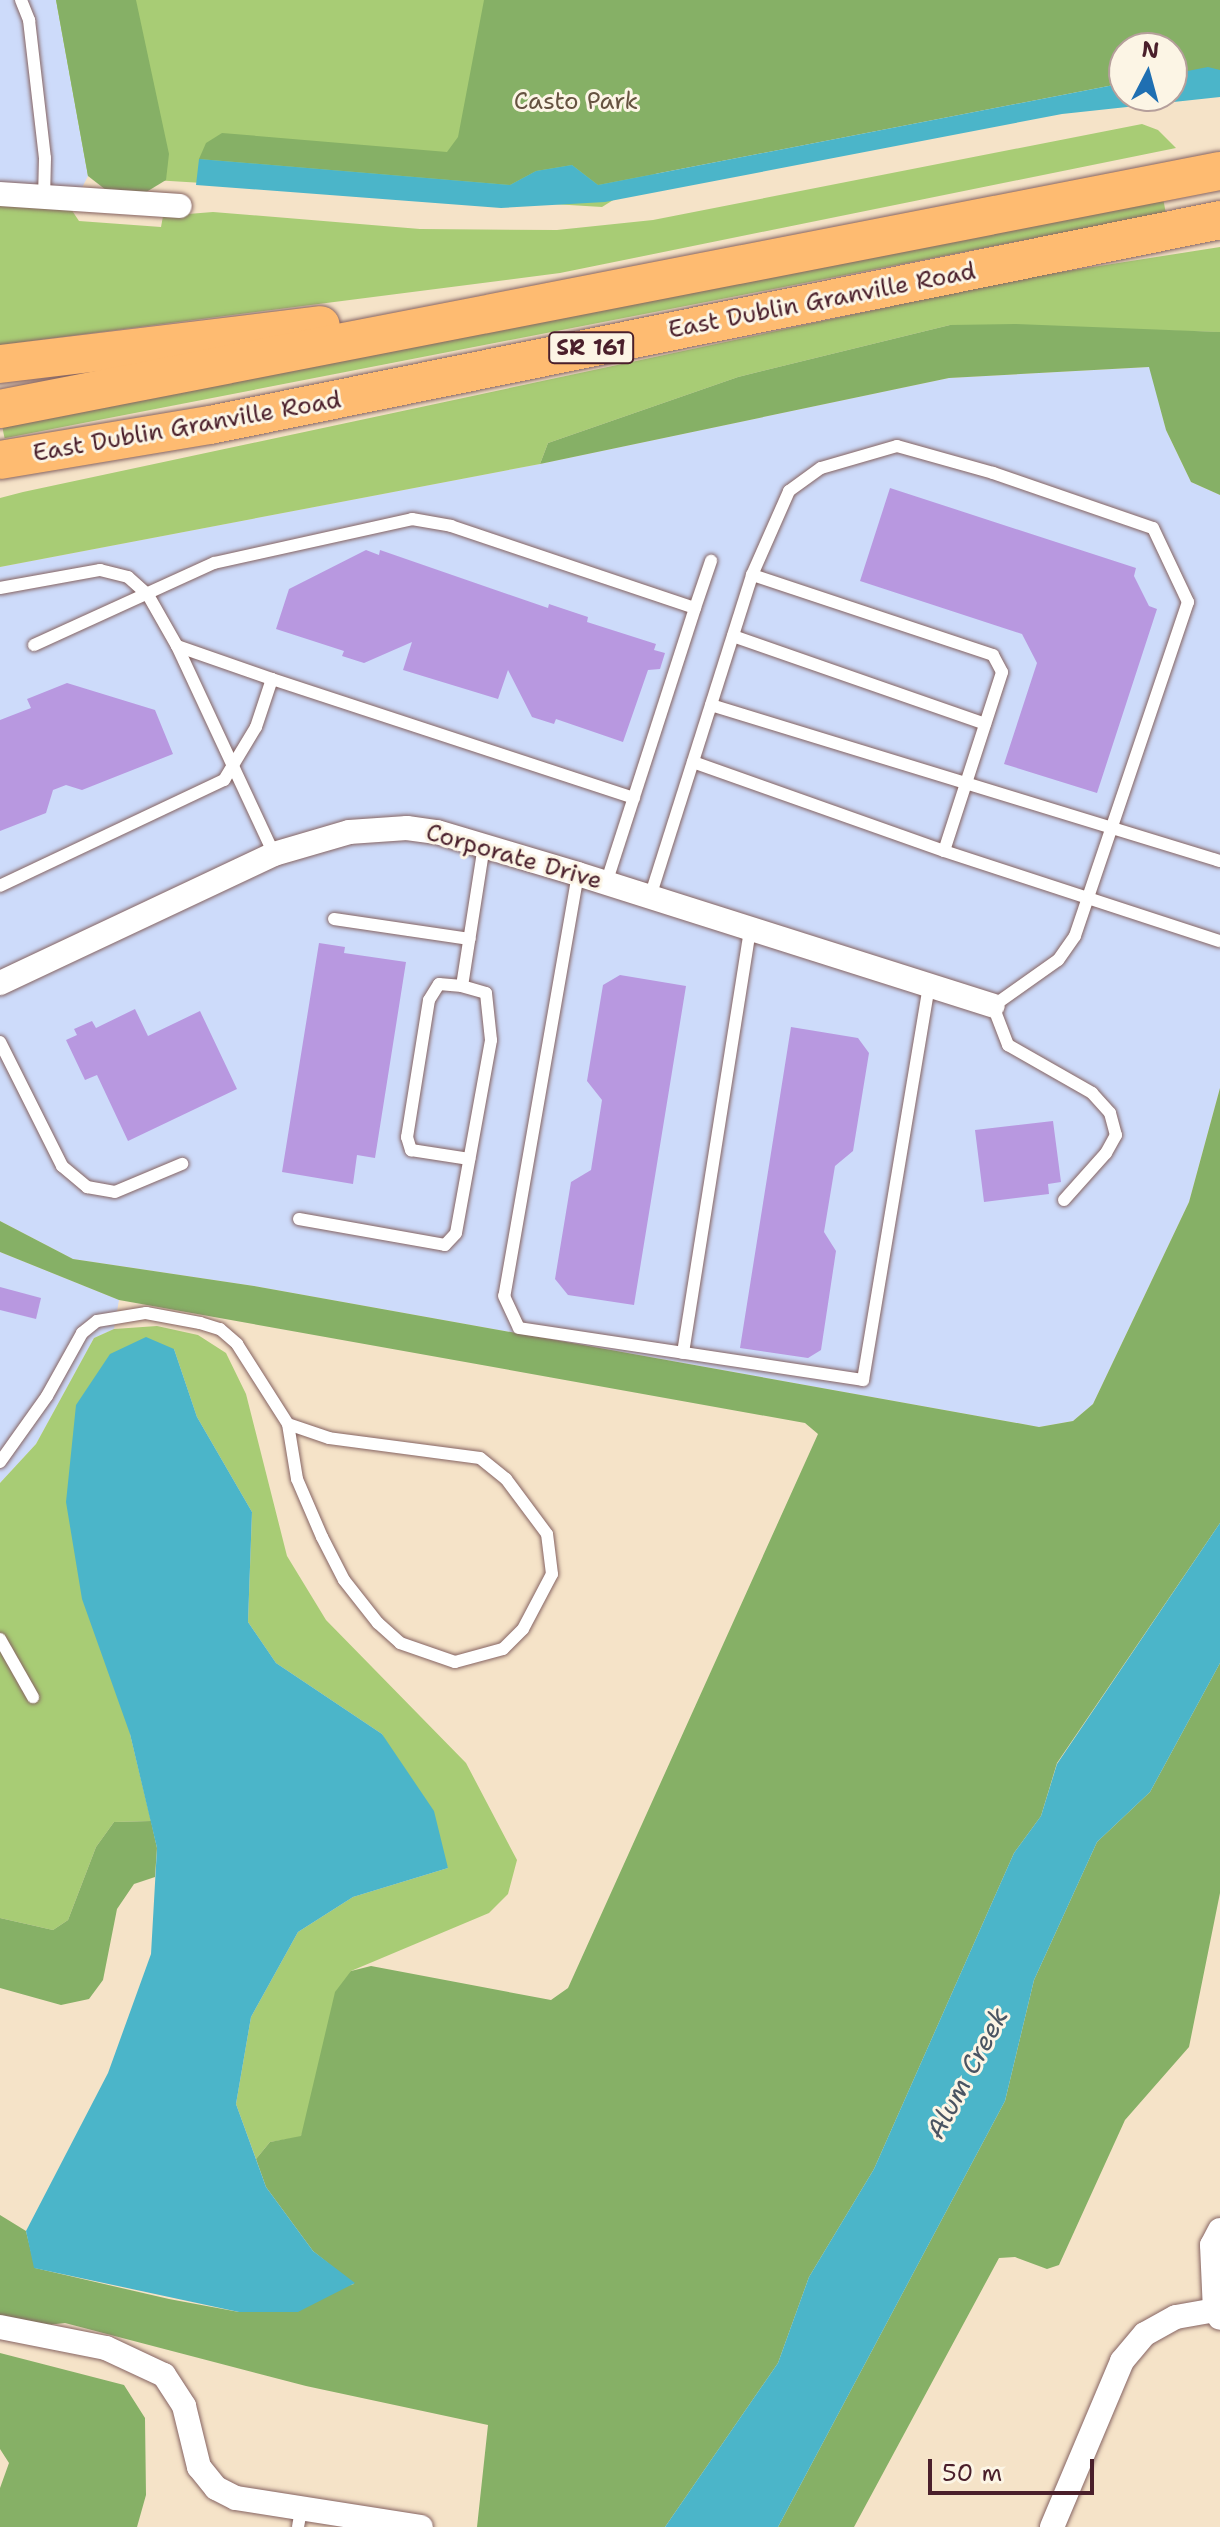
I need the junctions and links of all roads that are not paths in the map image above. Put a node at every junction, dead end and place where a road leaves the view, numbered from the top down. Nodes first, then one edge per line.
1 (21, 0) edge
2 (1220, 171) edge
3 (0, 194) edge
4 (44, 198) junction
5 (180, 206) dead end
6 (1220, 220) edge
7 (645, 284) junction
8 (0, 364) edge
9 (0, 409) edge
10 (210, 425) junction
11 (0, 460) edge
12 (0, 485) edge
13 (711, 561) dead end
14 (752, 575) junction
15 (0, 588) edge
16 (148, 595) junction
17 (695, 608) junction
18 (733, 636) junction
19 (34, 645) dead end
20 (177, 646) junction
21 (272, 679) junction
22 (711, 705) junction
23 (985, 724) junction
24 (693, 762) junction
25 (236, 767) junction
26 (966, 786) junction
27 (634, 798) junction
28 (1111, 827) junction
29 (484, 846) junction
30 (944, 851) junction
31 (274, 854) junction
32 (1220, 861) edge
33 (578, 874) junction
34 (606, 883) junction
35 (0, 886) edge
36 (650, 897) junction
37 (1088, 897) junction
38 (334, 919) dead end
39 (750, 929) junction
40 (470, 939) junction
41 (1220, 941) edge
42 (0, 983) edge
43 (462, 986) junction
44 (929, 987) junction
45 (993, 1006) junction
46 (0, 1042) edge
47 (469, 1159) junction
48 (182, 1164) dead end
49 (1064, 1200) dead end
50 (299, 1219) dead end
51 (683, 1353) junction
52 (288, 1424) junction
53 (0, 1462) edge
54 (0, 1639) edge
55 (33, 1697) dead end
56 (1220, 2230) edge
57 (1218, 2314) edge
58 (0, 2327) edge
59 (300, 2518) edge
60 (421, 2527) edge
61 (1052, 2527) edge

1 - 4 lane
2 - 7 main road, SR 161
3 - 4 street
4 - 5 street
6 - 10 main road, East Dublin Granville Road / SR 161
7 - 8 main road
7 - 9 main road, SR 161
10 - 11 main road, East Dublin Granville Road / SR 161
10 - 12 main road
13 - 17 lane
14 - 18 lane
14 - 23 lane
14 - 28 lane
15 - 16 lane
16 - 17 lane
16 - 19 lane
16 - 20 lane
17 - 27 lane
18 - 22 lane
18 - 23 lane
20 - 21 lane
20 - 25 lane
21 - 25 lane
21 - 27 lane
22 - 24 lane
22 - 26 lane
23 - 26 lane
24 - 30 lane
24 - 36 lane
25 - 31 lane
25 - 35 lane
26 - 28 lane
26 - 30 lane
27 - 34 lane
28 - 32 lane
28 - 37 lane
29 - 31 street, Corporate Drive
29 - 33 street, Corporate Drive
29 - 40 lane
30 - 37 lane
31 - 42 street, Corporate Drive
33 - 34 street, Corporate Drive
33 - 51 lane
34 - 36 street, Corporate Drive
36 - 39 street, Corporate Drive
37 - 41 lane
37 - 45 lane
38 - 40 lane
39 - 44 street, Corporate Drive
39 - 51 lane
40 - 43 lane
43 - 47 lane
43 - 47 lane
44 - 45 street, Corporate Drive
44 - 51 lane
45 - 49 lane
46 - 48 lane
47 - 50 lane
52 - 52 lane
52 - 53 lane
54 - 55 lane
56 - 57 street
57 - 61 street
58 - 59 street
59 - 60 street

